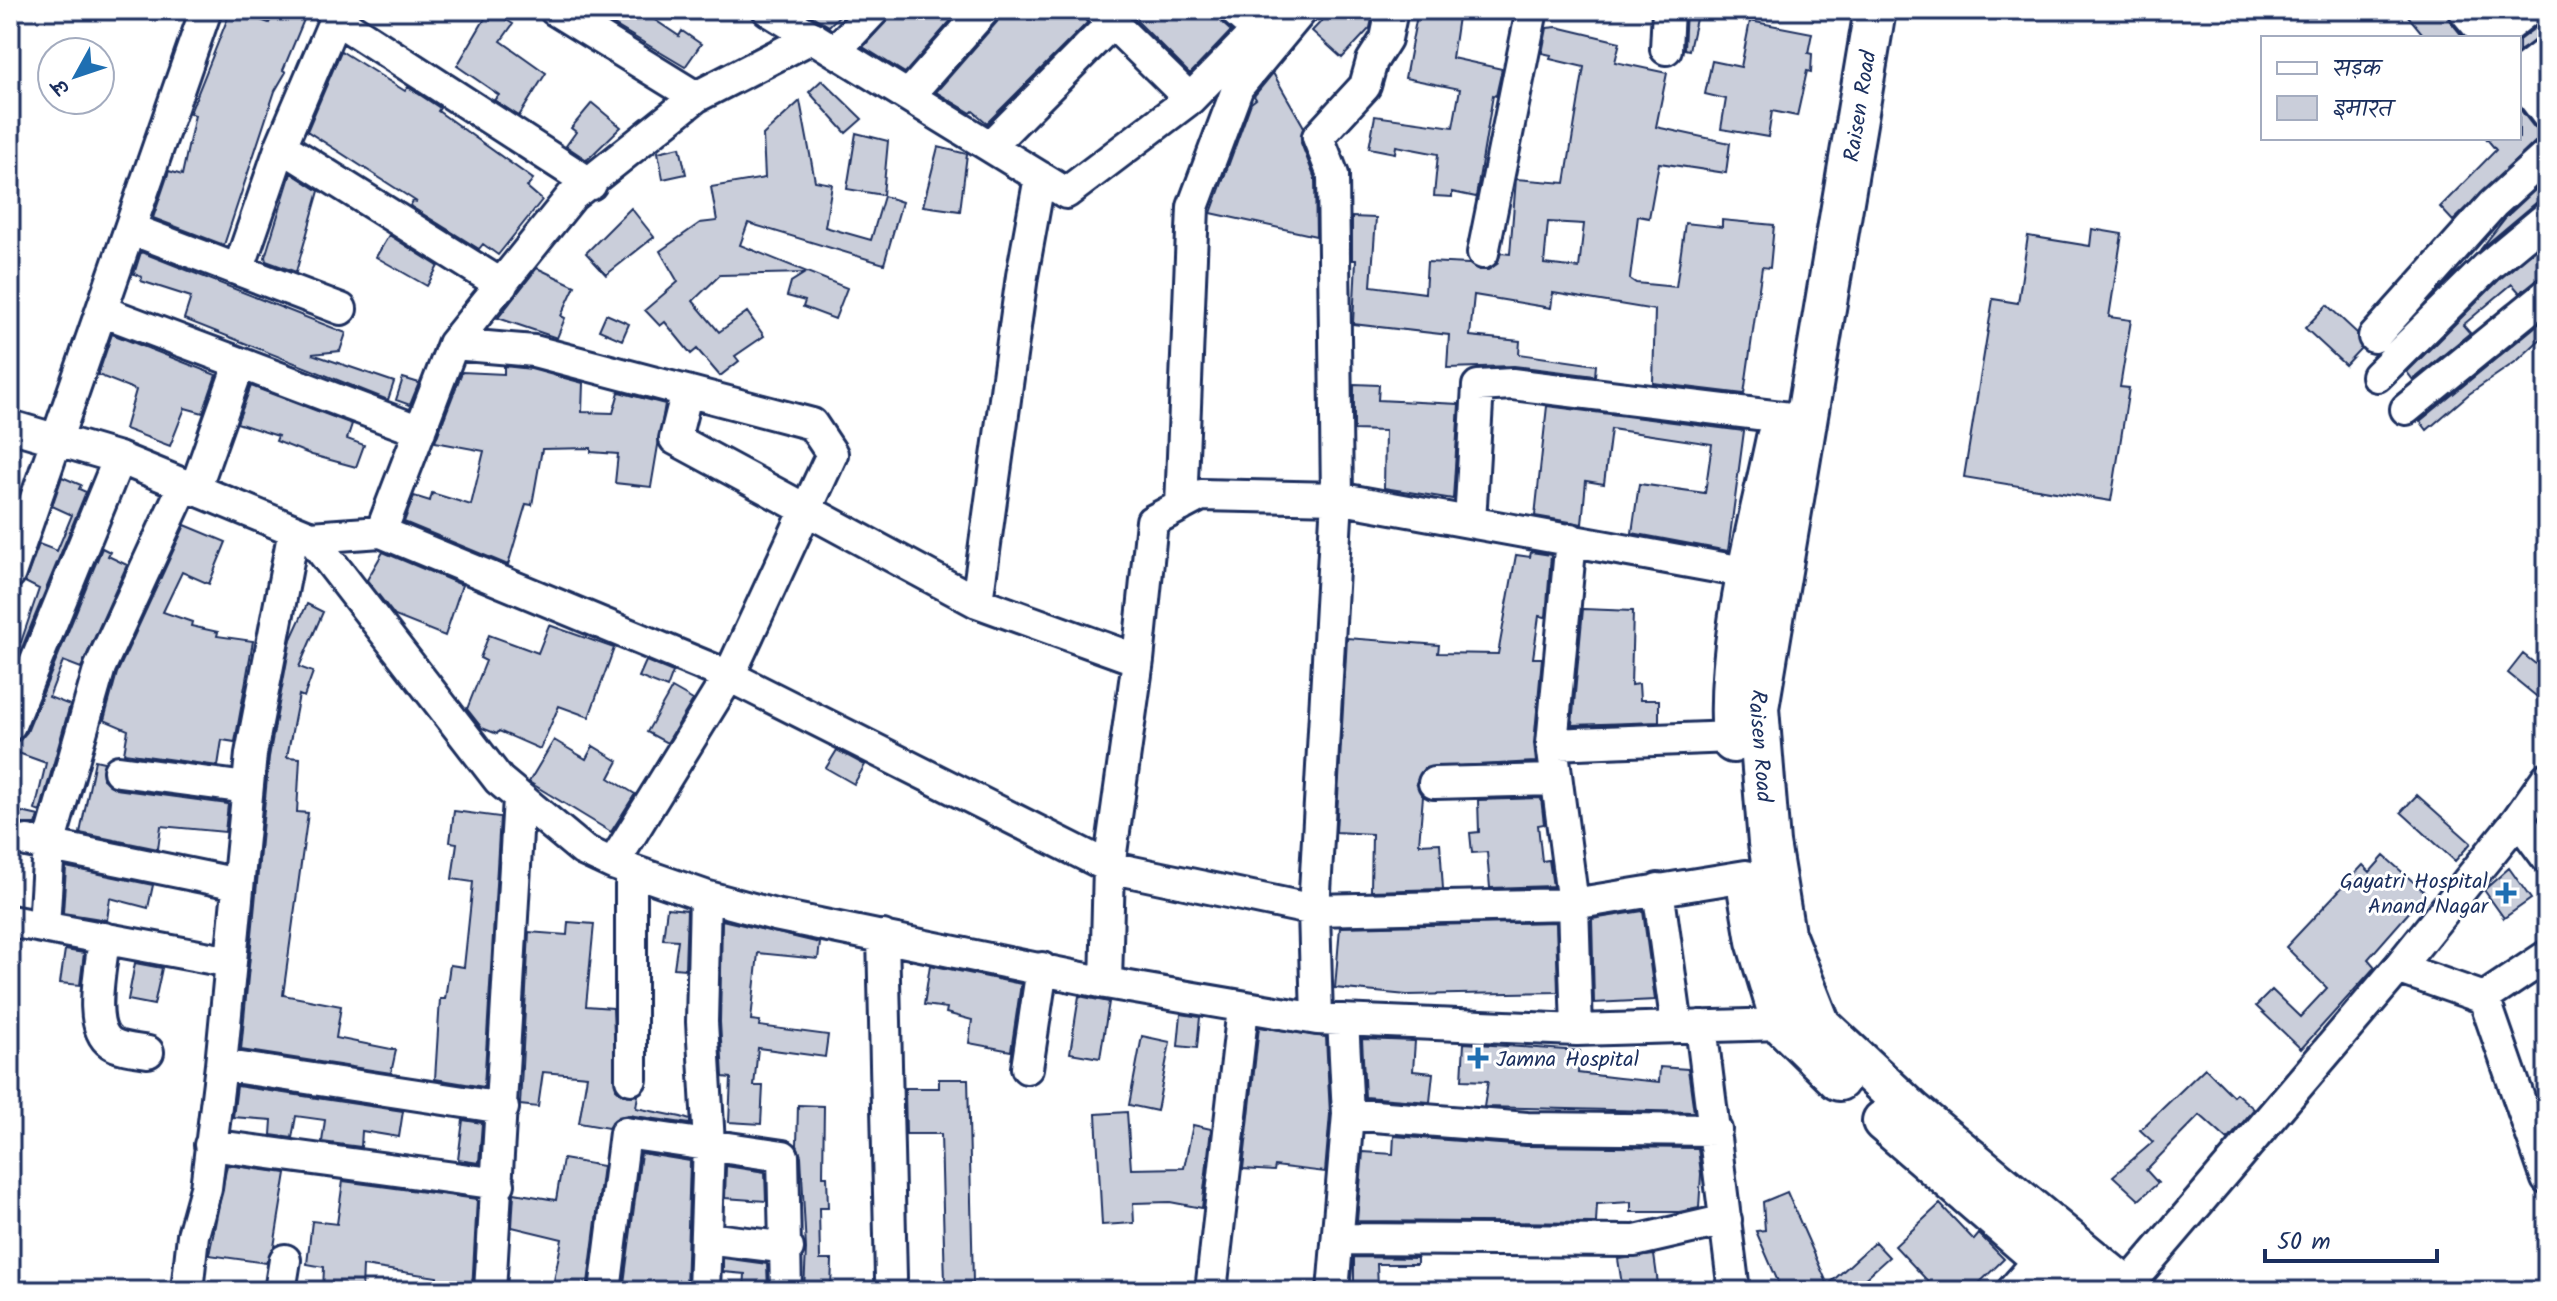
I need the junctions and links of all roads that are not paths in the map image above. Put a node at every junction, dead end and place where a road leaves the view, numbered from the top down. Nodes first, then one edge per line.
1 (206, 10) edge
2 (555, 10) edge
3 (768, 10) edge
4 (874, 10) edge
5 (984, 10) edge
6 (1234, 10) edge
7 (1302, 10) edge
8 (1392, 10) edge
9 (1532, 10) edge
10 (1668, 10) edge
11 (1847, 10) edge
12 (1875, 10) edge
13 (2464, 10) edge
14 (2528, 10) edge
15 (338, 14) edge
16 (1106, 16) edge
17 (1268, 21) edge
18 (2488, 36) edge
19 (2493, 36) edge
20 (824, 44) junction
21 (1666, 49) dead end
22 (2547, 52) edge
23 (2521, 74) edge
24 (2521, 79) edge
25 (908, 96) junction
26 (696, 97) junction
27 (1190, 99) junction
28 (2547, 115) edge
29 (281, 146) junction
30 (990, 146) junction
31 (2547, 155) edge
32 (1040, 177) junction
33 (591, 184) junction
34 (2547, 217) edge
35 (131, 229) junction
36 (1483, 253) dead end
37 (239, 268) junction
38 (502, 285) junction
39 (2547, 294) edge
40 (341, 309) dead end
41 (102, 311) junction
42 (2374, 337) dead end
43 (453, 344) junction
44 (239, 365) junction
45 (2377, 376) dead end
46 (687, 391) junction
47 (2406, 409) dead end
48 (1794, 418) junction
49 (10, 426) edge
50 (420, 431) junction
51 (58, 438) junction
52 (119, 458) junction
53 (190, 487) junction
54 (1337, 498) junction
55 (1181, 506) junction
56 (809, 508) junction
57 (1470, 522) junction
58 (381, 532) junction
59 (302, 534) junction
60 (1571, 539) junction
61 (10, 573) edge
62 (1764, 576) junction
63 (977, 602) junction
64 (1138, 660) junction
65 (729, 676) junction
66 (10, 725) edge
67 (1733, 737) junction
68 (1552, 744) junction
69 (119, 771) dead end
70 (2547, 778) edge
71 (1555, 780) junction
72 (1434, 783) dead end
73 (247, 788) junction
74 (519, 798) junction
75 (2518, 819) junction
76 (38, 843) junction
77 (2547, 858) edge
78 (622, 867) junction
79 (1109, 867) junction
80 (1746, 876) junction
81 (238, 884) junction
82 (1658, 889) junction
83 (705, 896) junction
84 (1573, 904) junction
85 (1314, 910) junction
86 (10, 921) edge
87 (44, 927) junction
88 (883, 936) junction
89 (104, 938) junction
90 (2547, 956) edge
91 (231, 962) junction
92 (1042, 968) junction
93 (2398, 968) junction
94 (1106, 983) junction
95 (2484, 998) junction
96 (1243, 1008) junction
97 (1330, 1019) junction
98 (1799, 1020) junction
99 (1689, 1027) junction
100 (1577, 1030) junction
101 (148, 1052) dead end
102 (221, 1065) junction
103 (1027, 1068) dead end
104 (631, 1079) dead end
105 (503, 1108) junction
106 (1348, 1114) junction
107 (1716, 1130) junction
108 (709, 1144) junction
109 (210, 1145) junction
110 (2547, 1179) edge
111 (499, 1184) junction
112 (1726, 1220) junction
113 (706, 1238) junction
114 (1339, 1239) junction
115 (2051, 1247) junction
116 (788, 1248) junction
117 (285, 1260) dead end
118 (891, 1278) dead end
119 (2127, 1290) edge
120 (187, 1291) edge
121 (280, 1291) edge
122 (490, 1291) edge
123 (605, 1291) edge
124 (704, 1291) edge
125 (786, 1291) edge
126 (1211, 1291) edge
127 (1333, 1291) edge
128 (1734, 1291) edge
129 (2012, 1291) edge
130 (2080, 1291) edge

1 - 35 street
2 - 26 street
3 - 20 street
4 - 20 street
5 - 25 street
6 - 17 street
7 - 55 street
8 - 54 street
9 - 36 street
10 - 21 street
11 - 48 main road, Raisen Road
12 - 48 main road, Raisen Road
13 - 18 street
14 - 19 street
15 - 29 street
15 - 33 street
16 - 27 street
16 - 30 street
17 - 27 street
20 - 25 street
20 - 26 street
22 - 23 street
24 - 28 street
25 - 30 street
26 - 33 street
27 - 32 street
29 - 37 street
29 - 38 street
30 - 32 street
31 - 42 street
32 - 63 street
33 - 38 street
34 - 45 street
35 - 37 street
35 - 41 street
37 - 40 street
38 - 43 street
39 - 47 street
41 - 44 street
41 - 51 street
43 - 46 street
43 - 50 street
44 - 50 street
44 - 53 street
46 - 56 street
46 - 56 street
48 - 57 street
48 - 62 main road, Raisen Road
49 - 51 street
50 - 58 street
51 - 52 street
51 - 61 street
52 - 53 street
52 - 66 street
53 - 59 street
53 - 76 street
54 - 55 street
54 - 57 street
54 - 85 street
55 - 64 street
56 - 63 street
56 - 65 street
57 - 60 street
58 - 59 street
58 - 65 street
59 - 73 street
59 - 74 street
60 - 62 street
60 - 68 street
62 - 67 main road, Raisen Road
62 - 98 main road, Raisen Road
63 - 64 street
64 - 79 street
65 - 78 street
65 - 79 street
67 - 68 street
67 - 80 main road, Raisen Road
68 - 71 street
69 - 73 street
70 - 75 street
71 - 72 street
71 - 84 street
73 - 81 street
74 - 78 street
74 - 105 street
75 - 77 street
75 - 93 street
76 - 81 street
76 - 87 street
78 - 83 street
78 - 104 street
79 - 85 street
79 - 94 street
80 - 82 street
80 - 98 main road, Raisen Road
81 - 91 street
82 - 84 street
82 - 99 street
83 - 88 street
83 - 108 street
84 - 85 street
84 - 100 street
85 - 97 street
86 - 87 street
87 - 89 street
88 - 92 street
88 - 118 street
89 - 91 street
89 - 101 street
90 - 95 street
91 - 102 street
92 - 94 street
92 - 103 street
93 - 95 street
93 - 119 street
94 - 96 street
95 - 110 street
96 - 97 street
96 - 126 street
97 - 100 street
97 - 106 street
98 - 99 street
98 - 115 main road, Raisen Road
99 - 100 street
99 - 107 street
102 - 105 street
102 - 109 street
105 - 111 street
106 - 107 street
106 - 114 street
107 - 112 street
108 - 113 street
108 - 116 street
108 - 123 street
109 - 111 street
109 - 120 street
111 - 122 street
112 - 114 street
112 - 128 street
113 - 116 street
113 - 124 street
114 - 127 street
115 - 119 main road, Raisen Road
115 - 129 street
115 - 130 main road, Raisen Road
116 - 125 street
117 - 121 street

